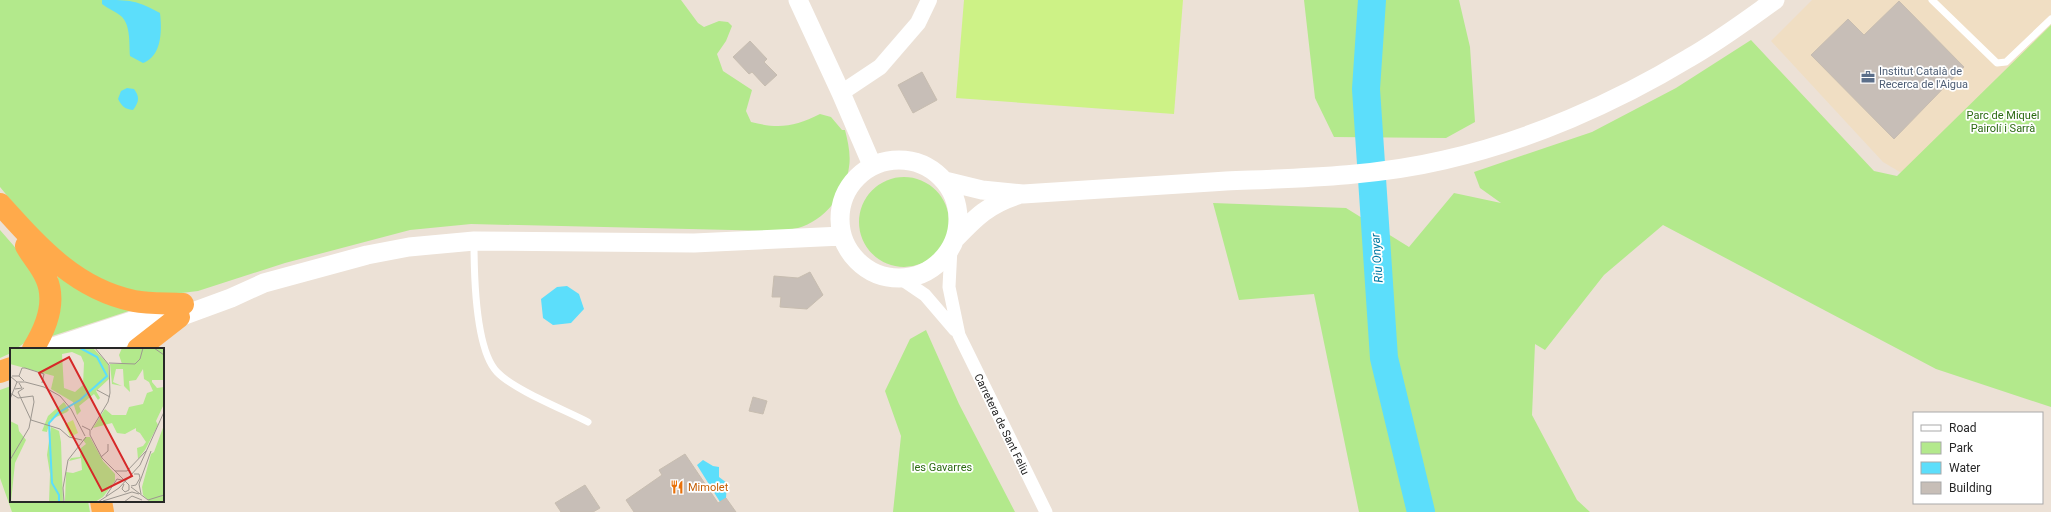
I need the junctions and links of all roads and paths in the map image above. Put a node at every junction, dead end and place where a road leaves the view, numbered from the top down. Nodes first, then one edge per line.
1 (798, 0) edge
2 (929, 0) edge
3 (1775, 0) edge
4 (1932, 0) edge
5 (2051, 19) edge
6 (841, 92) junction
7 (872, 165) junction
8 (945, 181) junction
9 (1023, 194) junction
10 (5, 209) edge
11 (842, 236) junction
12 (474, 241) junction
13 (953, 243) junction
14 (900, 278) junction
15 (181, 310) junction
16 (959, 335) junction
17 (34, 348) edge
18 (51, 348) edge
19 (94, 348) edge
20 (139, 348) edge
21 (10, 362) edge
22 (0, 365) edge
23 (10, 368) edge
24 (0, 372) edge
25 (10, 378) edge
26 (0, 382) edge
27 (588, 422) dead end
28 (101, 502) edge
29 (103, 512) edge
30 (1046, 512) edge

1 - 6 main road
2 - 6 street
3 - 9 main road
4 - 5 lane
6 - 7 main road
7 - 8 main road
7 - 11 main road
8 - 9 main road
8 - 13 main road
9 - 13 main road
10 - 15 highway
10 - 17 highway
11 - 12 main road
11 - 14 main road
12 - 15 main road
12 - 27 lane
13 - 14 main road
13 - 16 street, Carretera de Sant Feliu
14 - 16 street, Carretera de Sant Feliu
15 - 18 main road
15 - 19 main road
15 - 20 highway
16 - 30 street, Carretera de Sant Feliu
21 - 22 main road
23 - 24 highway
25 - 26 main road
28 - 29 highway

